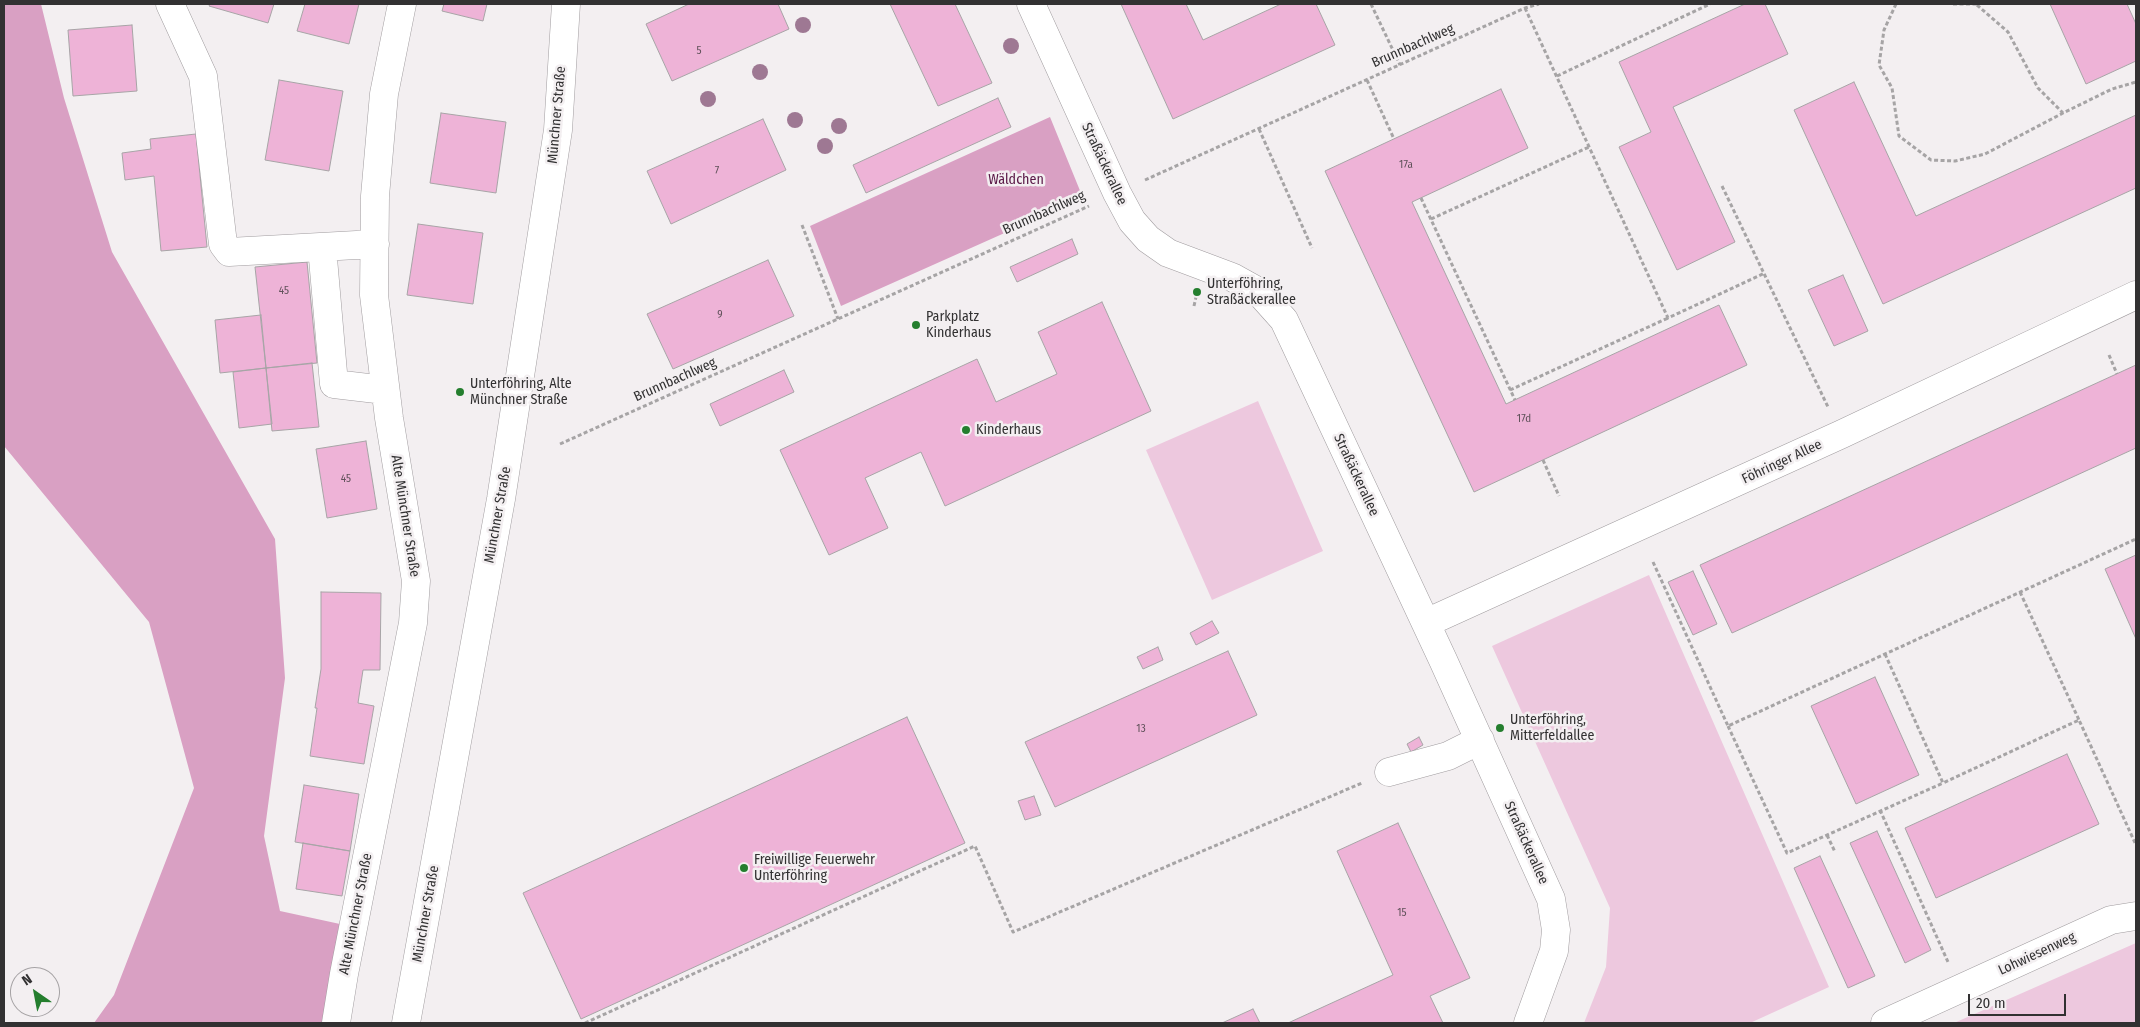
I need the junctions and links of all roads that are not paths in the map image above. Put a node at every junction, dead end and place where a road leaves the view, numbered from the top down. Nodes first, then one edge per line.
1 (170, 4) edge
2 (402, 4) edge
3 (566, 4) edge
4 (1031, 4) edge
5 (375, 244) junction
6 (322, 247) junction
7 (2136, 295) edge
8 (385, 390) junction
9 (1426, 623) junction
10 (1480, 740) junction
11 (1390, 772) road end
12 (2136, 916) edge
13 (336, 1023) edge
14 (406, 1023) edge
15 (1528, 1023) edge
16 (1885, 1023) edge

1 - 6 street
2 - 5 street, Alte Münchner Straße
3 - 14 street, Münchner Straße
4 - 9 street, Straßäckerallee
5 - 6 street
5 - 8 street, Alte Münchner Straße
6 - 8 street
7 - 9 street, Föhringer Allee
8 - 13 street, Alte Münchner Straße
9 - 10 street, Straßäckerallee
10 - 11 street
10 - 15 street, Straßäckerallee
12 - 16 street, Lohwiesenweg

